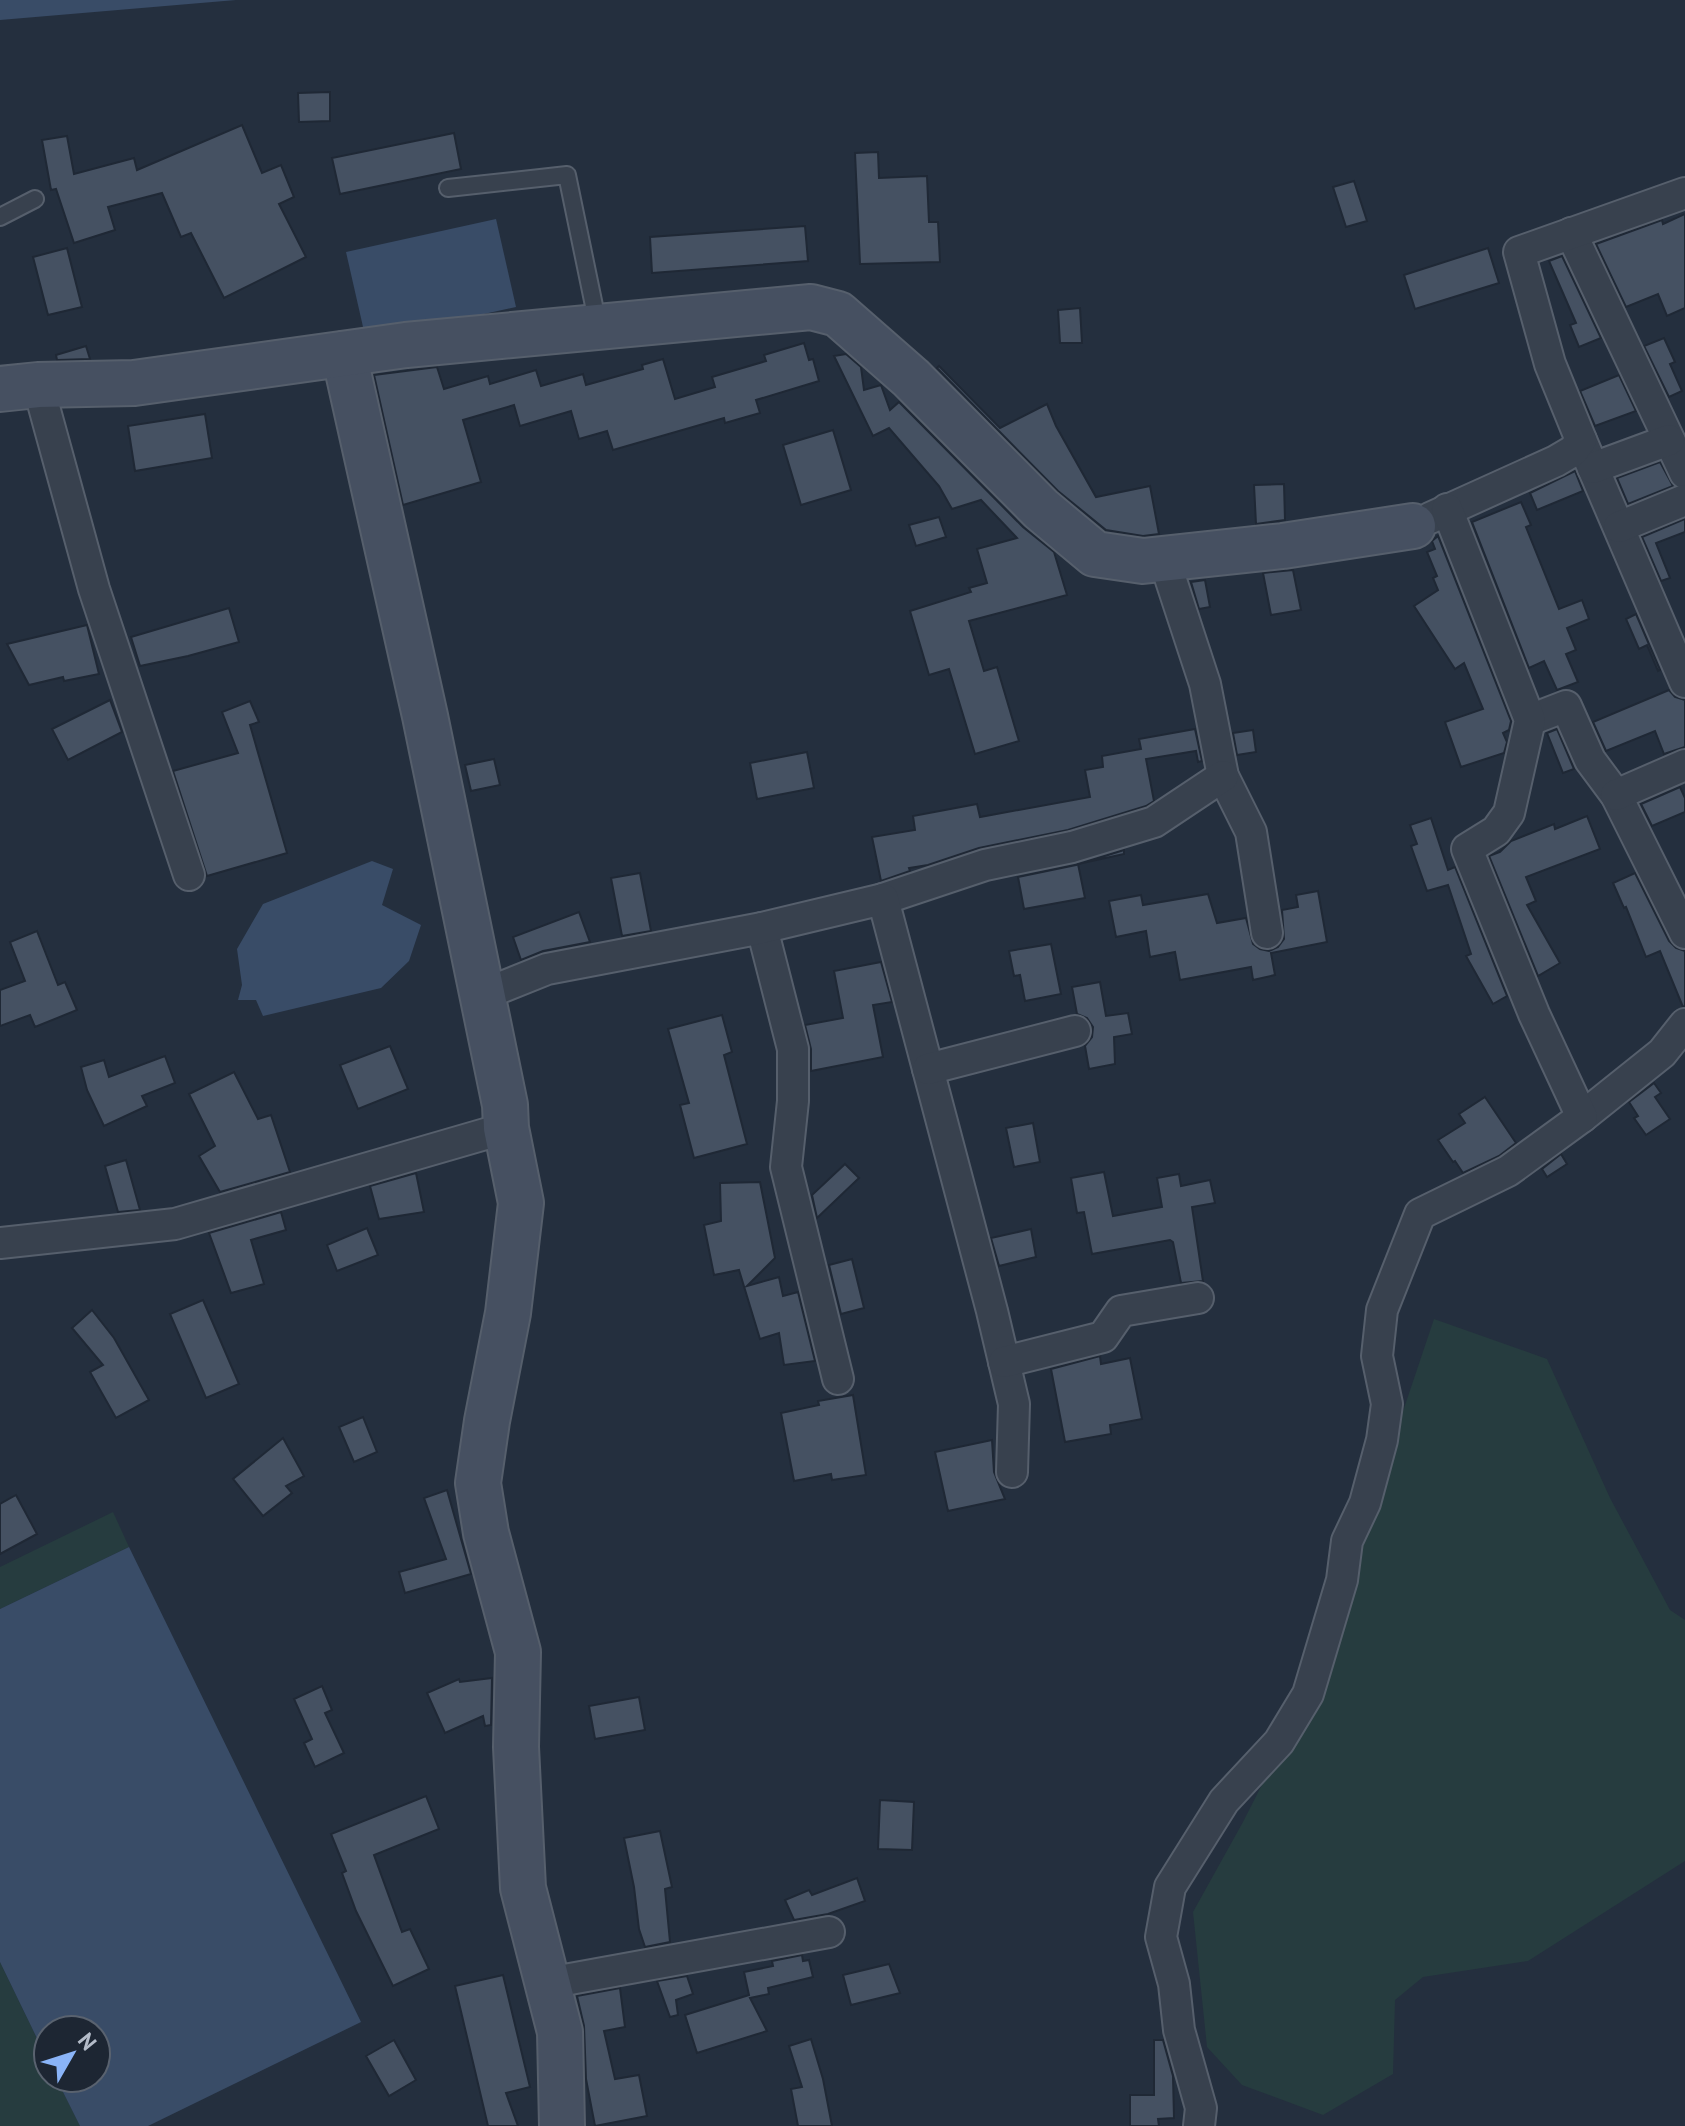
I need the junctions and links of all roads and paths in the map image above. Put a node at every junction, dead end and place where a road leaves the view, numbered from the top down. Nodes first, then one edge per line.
1 (448, 188) dead end
2 (1685, 193) edge
3 (35, 199) dead end
4 (0, 217) edge
5 (1571, 233) junction
6 (598, 327) junction
7 (344, 354) junction
8 (19, 387) edge
9 (1581, 440) junction
10 (1669, 440) junction
11 (1593, 468) junction
12 (1685, 473) edge
13 (1685, 500) edge
14 (1430, 517) junction
15 (1619, 527) junction
16 (1164, 559) junction
17 (1685, 682) edge
18 (1530, 720) junction
19 (1685, 765) edge
20 (1223, 776) junction
21 (1616, 795) junction
22 (189, 875) dead end
23 (883, 899) junction
24 (762, 928) junction
25 (1267, 933) dead end
26 (1685, 933) edge
27 (482, 995) junction
28 (1685, 1024) edge
29 (1075, 1031) dead end
30 (928, 1069) junction
31 (1582, 1117) junction
32 (506, 1128) junction
33 (0, 1243) edge
34 (1198, 1298) dead end
35 (1004, 1362) junction
36 (838, 1379) dead end
37 (1012, 1472) dead end
38 (829, 1932) dead end
39 (548, 1983) junction
40 (562, 2126) edge
41 (1199, 2126) edge

1 - 6 lane
2 - 5 street
3 - 4 lane
5 - 9 street
5 - 10 street
6 - 7 main road
6 - 16 main road
7 - 8 main road
7 - 27 main road
8 - 22 street
9 - 11 street
9 - 14 street
10 - 11 street
10 - 12 street
11 - 15 street
13 - 15 street
14 - 16 main road
14 - 18 street
15 - 17 street
16 - 20 street
18 - 21 street
18 - 31 street
19 - 21 street
20 - 23 street
20 - 25 street
21 - 26 street
23 - 24 street
23 - 30 street
24 - 27 street
24 - 36 street
27 - 32 main road
28 - 31 street
29 - 30 street
30 - 35 street
31 - 41 street
32 - 33 street
32 - 39 main road
34 - 35 street
35 - 37 street
38 - 39 street
39 - 40 main road

